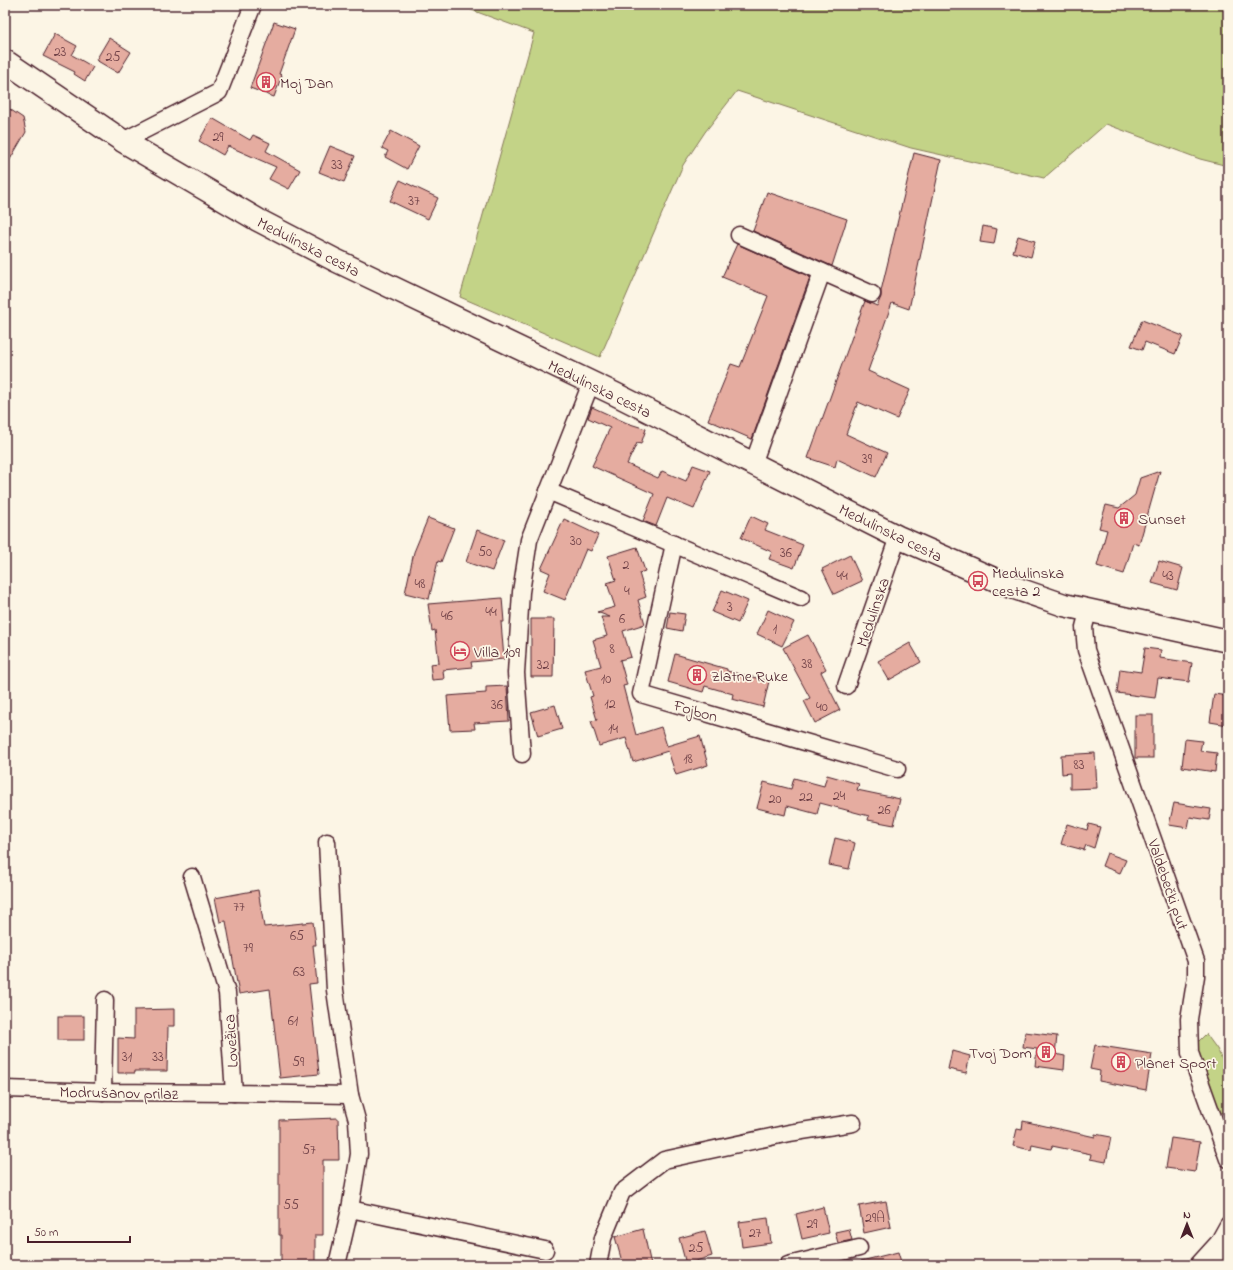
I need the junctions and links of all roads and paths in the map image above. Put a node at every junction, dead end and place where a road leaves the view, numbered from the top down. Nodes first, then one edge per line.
1 (253, 5) edge
2 (5, 61) edge
3 (123, 141) junction
4 (739, 235) dead end
5 (822, 272) junction
6 (872, 294) dead end
7 (591, 383) junction
8 (753, 464) junction
9 (548, 491) junction
10 (898, 537) junction
11 (674, 544) junction
12 (802, 598) dead end
13 (1088, 612) junction
14 (1228, 641) edge
15 (846, 686) dead end
16 (522, 754) dead end
17 (897, 769) dead end
18 (327, 842) dead end
19 (192, 877) dead end
20 (105, 1000) dead end
21 (5, 1089) edge
22 (103, 1092) junction
23 (234, 1093) junction
24 (350, 1095) junction
25 (854, 1123) dead end
26 (1228, 1160) edge
27 (350, 1209) junction
28 (1228, 1225) edge
29 (859, 1248) dead end
30 (545, 1250) dead end
31 (1211, 1251) junction
32 (1228, 1258) edge
33 (337, 1265) edge
34 (598, 1265) edge
35 (788, 1265) edge
36 (1198, 1265) edge

1 - 3 street
2 - 3 main road, Medulinska cesta
3 - 7 main road, Medulinska cesta
4 - 5 street
5 - 6 street
5 - 8 street
7 - 8 main road, Medulinska cesta
7 - 9 street
8 - 10 main road, Medulinska cesta
9 - 11 street
9 - 16 street
10 - 13 main road, Medulinska cesta
10 - 15 street, Medulinska
11 - 12 street
11 - 17 street, Fojbon
13 - 14 main road, Medulinska cesta
13 - 26 street, Valdebečki put
18 - 24 street
19 - 23 street, Lovežica
20 - 22 street
21 - 22 street, Modrušanov prilaz
22 - 23 street, Modrušanov prilaz
23 - 24 street
24 - 27 street
25 - 34 street
27 - 30 street
27 - 33 street
28 - 31 street
29 - 35 street
31 - 32 street
31 - 36 street

